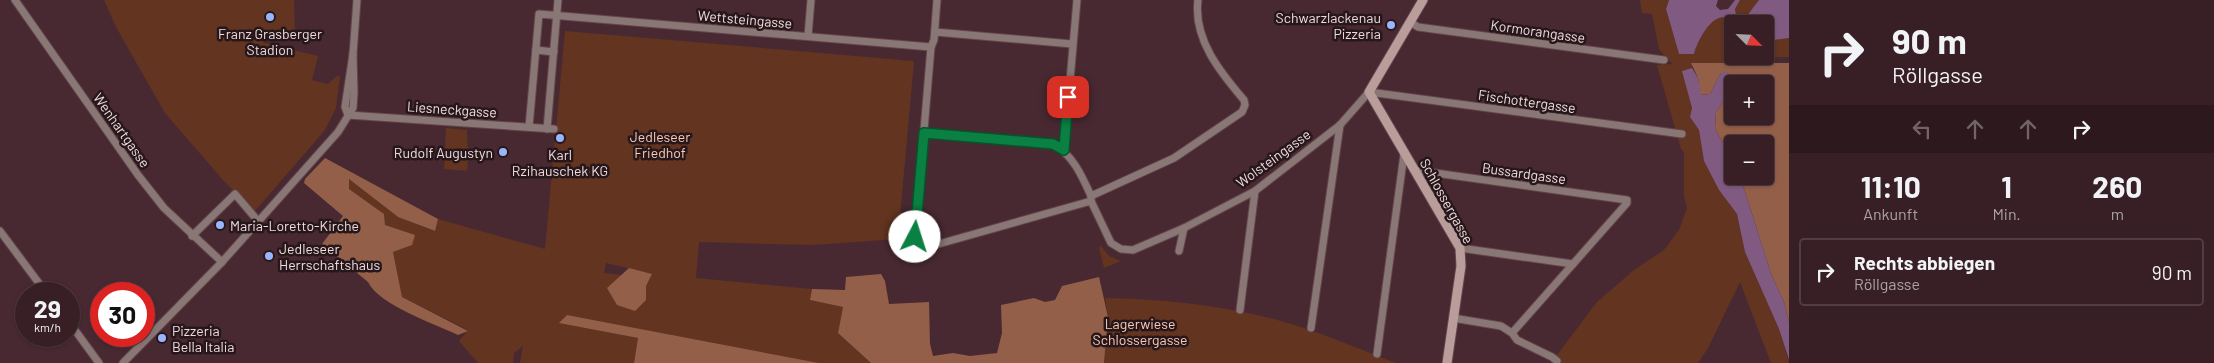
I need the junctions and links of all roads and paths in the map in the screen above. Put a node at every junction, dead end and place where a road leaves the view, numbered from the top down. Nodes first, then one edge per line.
1 (16, 0) edge
2 (357, 0) edge
3 (558, 0) edge
4 (811, 0) edge
5 (937, 0) edge
6 (1077, 0) edge
7 (1198, 0) edge
8 (1423, 0) edge
9 (557, 16) junction
10 (1410, 22) junction
11 (935, 32) junction
12 (808, 36) junction
13 (1072, 44) junction
14 (930, 48) junction
15 (536, 50) junction
16 (554, 52) junction
17 (1664, 60) dead end
18 (1369, 92) junction
19 (348, 115) junction
20 (1340, 125) junction
21 (529, 127) junction
22 (924, 133) junction
23 (1682, 134) dead end
24 (1064, 150) junction
25 (1404, 154) junction
26 (1414, 170) junction
27 (1254, 191) junction
28 (1091, 198) junction
29 (258, 221) junction
30 (1184, 228) junction
31 (0, 231) edge
32 (192, 236) junction
33 (1460, 248) junction
34 (1179, 251) dead end
35 (222, 262) junction
36 (1573, 264) junction
37 (38, 282) edge
38 (1240, 310) dead end
39 (1453, 318) junction
40 (1311, 328) dead end
41 (1512, 333) junction
42 (80, 337) edge
43 (1377, 354) dead end
44 (1557, 361) dead end
45 (99, 363) edge
46 (123, 363) edge
47 (1447, 363) edge

1 - 32 street, Wenhartgasse
2 - 19 street
3 - 9 street
4 - 12 street
5 - 11 street
6 - 13 street
7 - 28 street
8 - 10 street, Wolsteingasse
9 - 12 street, Wettsteingasse
9 - 15 street, Wettsteingasse
9 - 16 street
10 - 17 street, Kormorangasse
10 - 18 street, Wolsteingasse
11 - 13 street
11 - 14 street
12 - 14 street, Wettsteingasse
13 - 24 street
14 - 22 street
15 - 16 street
15 - 21 street
16 - 21 street, Liesneckgasse
18 - 20 street, Wolsteingasse
18 - 23 street, Fischottergasse
18 - 25 street, Schlossergasse
19 - 21 street, Liesneckgasse
19 - 29 street
20 - 27 street, Wolsteingasse
20 - 40 street
22 - 24 street
22 - 28 street
24 - 28 street, Wolsteingasse
25 - 26 street, Schlossergasse
25 - 43 street
26 - 33 street, Schlossergasse
26 - 36 street, Bussardgasse
27 - 30 street, Wolsteingasse
27 - 38 street
28 - 30 street, Wolsteingasse
29 - 32 street
29 - 35 street
30 - 34 street
31 - 37 street
32 - 35 street, Wenhartgasse
33 - 36 street
33 - 39 street, Schlossergasse
35 - 46 street
36 - 41 street
39 - 41 street
39 - 47 street, Schlossergasse
41 - 44 street
42 - 45 street

